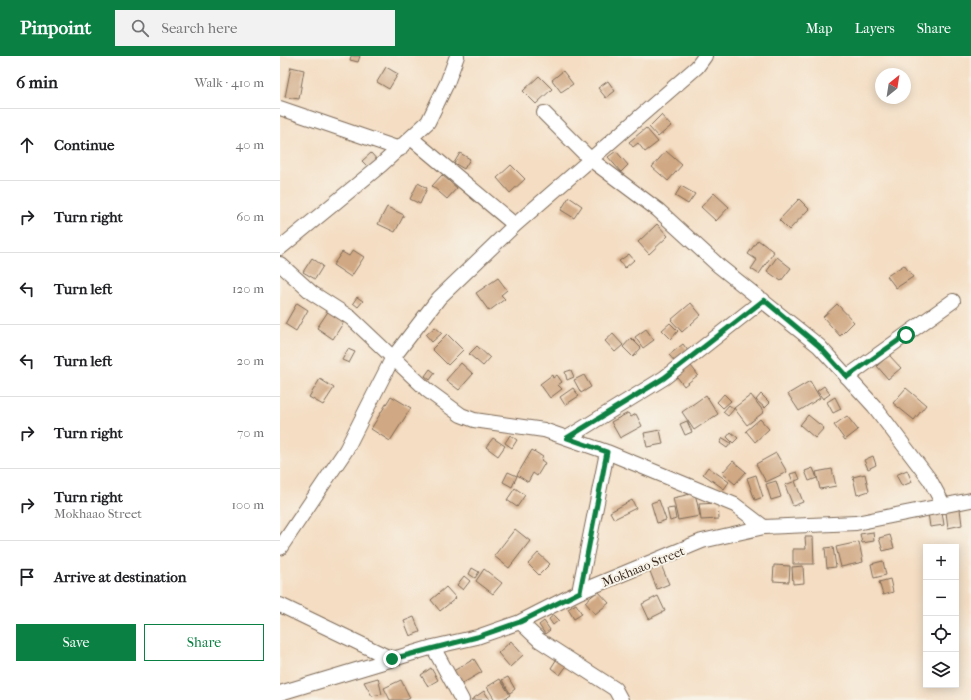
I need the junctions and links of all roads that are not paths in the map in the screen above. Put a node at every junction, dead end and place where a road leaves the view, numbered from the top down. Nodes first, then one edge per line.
1 (457, 56) edge
2 (702, 57) edge
3 (280, 108) edge
4 (544, 113) dead end
5 (411, 138) junction
6 (400, 149) junction
7 (590, 159) junction
8 (515, 225) junction
9 (280, 248) edge
10 (280, 264) edge
11 (764, 300) junction
12 (953, 301) dead end
13 (392, 359) junction
14 (847, 377) junction
15 (567, 438) junction
16 (607, 452) junction
17 (971, 500) edge
18 (944, 506) junction
19 (764, 527) junction
20 (280, 548) edge
21 (580, 592) junction
22 (280, 605) edge
23 (520, 622) junction
24 (433, 648) junction
25 (392, 659) junction
26 (280, 683) edge
27 (305, 686) junction
28 (280, 693) edge
29 (462, 700) edge
30 (621, 700) edge

1 - 5 street
2 - 7 street
3 - 6 street
4 - 7 street
5 - 6 street
5 - 8 street
6 - 9 street
7 - 8 street
7 - 11 street
8 - 13 street
10 - 13 street
11 - 14 street
11 - 15 street
12 - 14 street
13 - 15 street
13 - 20 street
14 - 18 street
15 - 16 street
16 - 19 street
16 - 21 street
17 - 18 street, Mokhaao Street
18 - 19 street, Mokhaao Street
19 - 21 street, Mokhaao Street
21 - 23 street, Mokhaao Street
22 - 25 street
23 - 24 street, Mokhaao Street
23 - 30 street
24 - 25 street, Mokhaao Street
24 - 29 street
25 - 27 street, Mokhaao Street
26 - 27 street
27 - 28 street, Mokhaao Street

